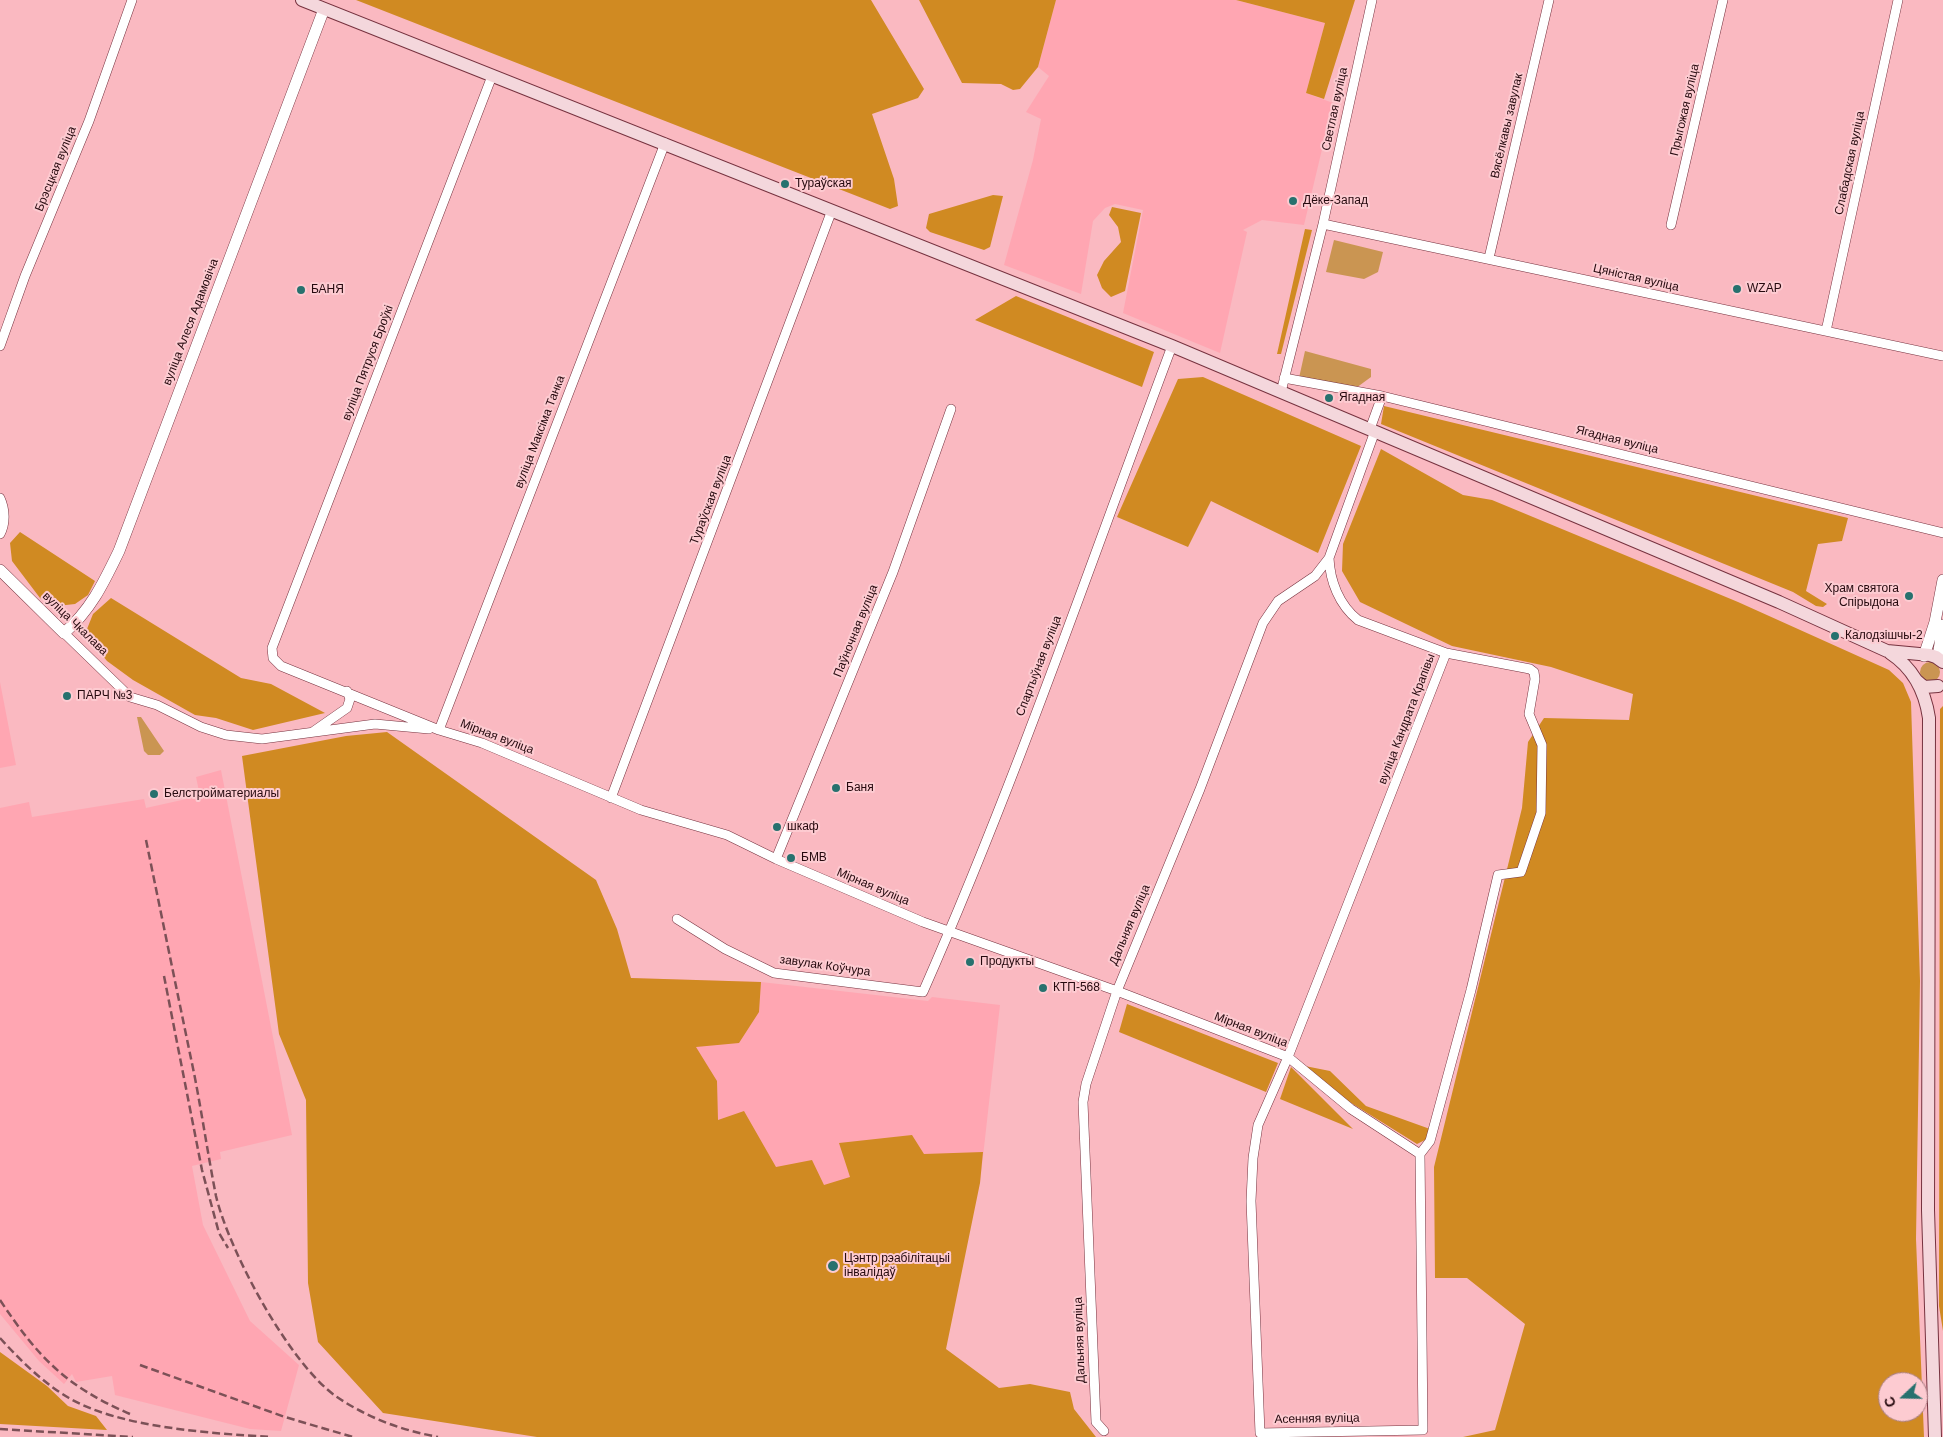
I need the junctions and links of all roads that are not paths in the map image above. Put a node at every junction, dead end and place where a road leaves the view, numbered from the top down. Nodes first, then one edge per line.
1 (132, 0) edge
2 (302, 0) edge
3 (1372, 0) edge
4 (1549, 0) edge
5 (1723, 0) edge
6 (1898, 0) edge
7 (324, 9) junction
8 (492, 76) junction
9 (665, 143) junction
10 (832, 210) junction
11 (1323, 224) junction
12 (1671, 225) dead end
13 (1489, 258) junction
14 (1826, 331) junction
15 (0, 346) edge
16 (1172, 346) junction
17 (1943, 356) edge
18 (1284, 378) junction
19 (1280, 392) junction
20 (1382, 396) junction
21 (951, 409) dead end
22 (1372, 430) junction
23 (0, 498) edge
24 (1943, 533) edge
25 (0, 534) edge
26 (1329, 558) junction
27 (0, 570) edge
28 (1943, 583) edge
29 (1937, 606) junction
30 (1943, 625) edge
31 (64, 633) junction
32 (1888, 651) junction
33 (1446, 653) junction
34 (1906, 654) junction
35 (1924, 656) junction
36 (273, 658) joint
37 (1942, 661) edge
38 (1917, 681) junction
39 (1941, 685) edge
40 (348, 691) junction
41 (1929, 718) junction
42 (439, 730) junction
43 (310, 734) junction
44 (611, 798) junction
45 (776, 859) junction
46 (677, 920) dead end
47 (950, 931) junction
48 (1116, 991) junction
49 (923, 992) joint
50 (1288, 1057) junction
51 (1420, 1154) junction
52 (1104, 1431) dead end
53 (1935, 1437) edge

1 - 15 street, Брэсцкая вуліца
2 - 7 main road
3 - 11 street, Светлая вуліца
4 - 13 street, Вясёлкавы завулак
5 - 12 street, Прыгожая вуліца
6 - 14 street, Слабадская вуліца
7 - 8 main road
7 - 31 street, вуліца Алеся Адамовіча
8 - 9 main road
8 - 36 street, вуліца Пятруся Броўкі
9 - 10 main road
9 - 42 street, вуліца Максіма Танка
10 - 16 main road
10 - 44 street, Тураўская вуліца
11 - 13 street, Цяністая вуліца
11 - 18 street, Светлая вуліца
13 - 14 street, Цяністая вуліца
14 - 17 street, Цяністая вуліца
16 - 19 main road
16 - 47 street, Спартыўная вуліца
18 - 19 street, Светлая вуліца
18 - 20 street, Ягадная вуліца
19 - 22 main road
20 - 22 street
20 - 24 street, Ягадная вуліца
21 - 45 street, Паўночная вуліца
22 - 26 street
22 - 32 main road
23 - 25 street
26 - 33 street
26 - 48 street, Дальняя вуліца
27 - 31 street, вуліца Чкалава
28 - 29 street
29 - 34 street
29 - 35 street
30 - 37 street
31 - 43 street, вуліца Чкалава
32 - 34 main road
32 - 38 main road
33 - 50 street, вуліца Кандрата Крапівы
33 - 51 street, вуліца Кандрата Крапівы
34 - 35 main road
35 - 37 main road
35 - 38 main road
36 - 40 street, Мірная вуліца
38 - 39 main road
38 - 41 main road
39 - 41 main road
40 - 42 street, Мірная вуліца
40 - 43 street
41 - 53 main road
42 - 43 street
42 - 44 street, Мірная вуліца
44 - 45 street, Мірная вуліца
45 - 47 street, Мірная вуліца
46 - 49 street, завулак Коўчура
47 - 48 street, Мірная вуліца
47 - 49 street, Спартыўная вуліца
48 - 50 street, Мірная вуліца
48 - 52 street, Дальняя вуліца
50 - 51 street, Мірная вуліца
50 - 51 street, Асенняя вуліца

